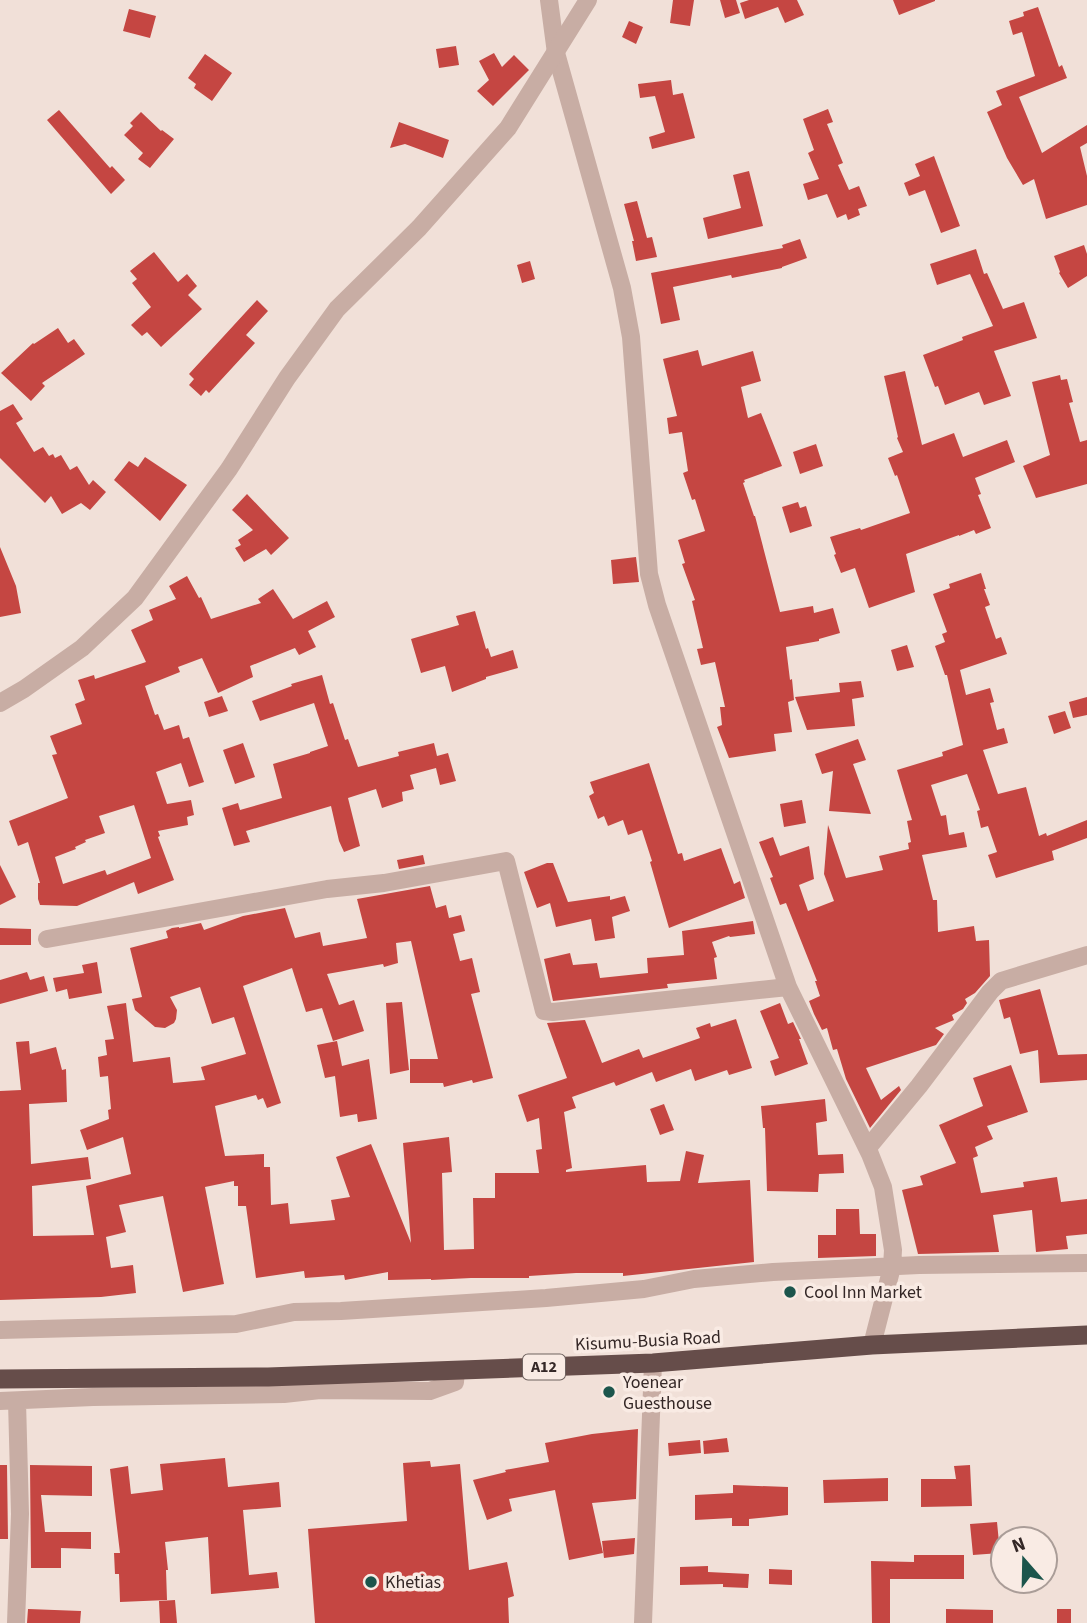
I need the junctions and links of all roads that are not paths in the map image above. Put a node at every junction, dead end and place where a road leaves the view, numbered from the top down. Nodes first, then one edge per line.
1 (549, 0) edge
2 (588, 0) edge
3 (556, 53) junction
4 (0, 703) edge
5 (47, 939) dead end
6 (1087, 955) edge
7 (788, 987) junction
8 (871, 1144) dead end
9 (1087, 1263) edge
10 (892, 1267) junction
11 (0, 1330) edge
12 (1087, 1335) edge
13 (872, 1345) junction
14 (653, 1363) junction
15 (456, 1370) junction
16 (0, 1379) edge
17 (9, 1401) edge
18 (16, 1623) edge
19 (643, 1623) edge

1 - 3 street
2 - 3 street
3 - 4 street
3 - 7 street
5 - 7 street
6 - 8 street
7 - 10 street
9 - 10 street
10 - 11 street
10 - 13 street
12 - 13 highway, Kisumu-Busia Road / A12
13 - 14 highway, Kisumu-Busia Road / A12
14 - 15 highway, Kisumu-Busia Road / A12
14 - 19 street
15 - 16 highway, Kisumu-Busia Road / A12
15 - 17 street
17 - 18 street

